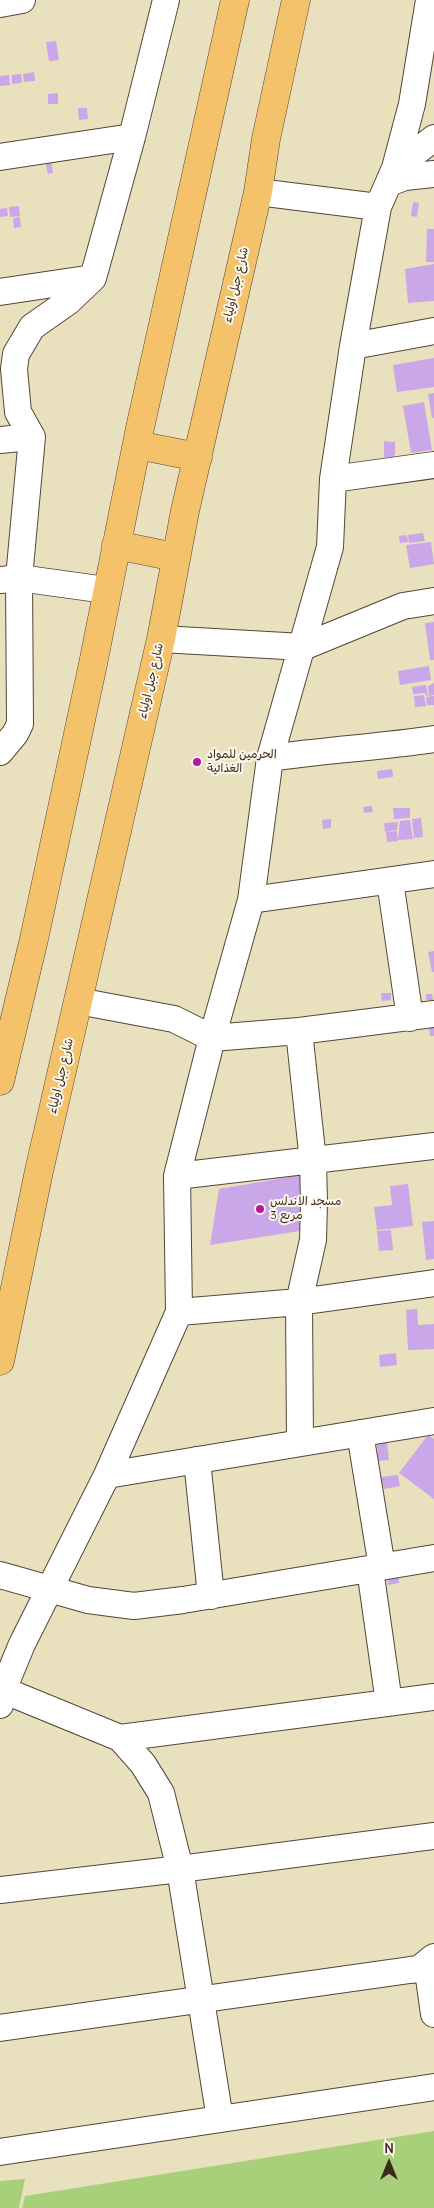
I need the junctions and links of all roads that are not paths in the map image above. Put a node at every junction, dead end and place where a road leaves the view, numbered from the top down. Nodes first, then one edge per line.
1 (22, 0) edge
2 (166, 0) edge
3 (235, 0) edge
4 (296, 0) edge
5 (429, 0) edge
6 (0, 4) edge
7 (132, 137) junction
8 (434, 138) edge
9 (0, 157) edge
10 (434, 174) edge
11 (392, 176) junction
12 (258, 192) junction
13 (378, 207) junction
14 (93, 278) junction
15 (0, 292) edge
16 (434, 331) edge
17 (353, 346) junction
18 (32, 437) junction
19 (0, 440) edge
20 (137, 445) junction
21 (198, 457) junction
22 (434, 465) edge
23 (333, 479) junction
24 (116, 545) junction
25 (175, 557) junction
26 (10, 579) edge
27 (106, 590) junction
28 (434, 601) edge
29 (161, 639) junction
30 (303, 647) junction
31 (434, 739) edge
32 (0, 752) edge
33 (270, 758) junction
34 (434, 874) edge
35 (390, 881) junction
36 (251, 900) junction
37 (78, 1001) junction
38 (422, 1016) edge
39 (299, 1031) junction
40 (212, 1038) junction
41 (0, 1081) edge
42 (434, 1146) edge
43 (313, 1161) junction
44 (177, 1176) junction
45 (434, 1283) edge
46 (299, 1302) junction
47 (179, 1312) junction
48 (0, 1361) edge
49 (434, 1421) edge
50 (360, 1433) junction
51 (300, 1442) junction
52 (197, 1460) junction
53 (107, 1475) junction
54 (434, 1558) edge
55 (376, 1568) junction
56 (0, 1576) edge
57 (49, 1590) junction
58 (211, 1596) junction
59 (434, 1697) edge
60 (1, 1698) edge
61 (389, 1703) junction
62 (120, 1738) junction
63 (434, 1836) edge
64 (180, 1869) junction
65 (0, 1890) edge
66 (431, 1960) edge
67 (200, 1999) junction
68 (434, 2014) edge
69 (0, 2028) edge
70 (434, 2086) edge
71 (220, 2118) junction
72 (0, 2152) edge

1 - 6 street
2 - 7 street
3 - 20 highway
4 - 12 highway, شارع جبل اولياء
5 - 11 street
7 - 9 street
7 - 14 street
8 - 11 street
10 - 11 street
11 - 13 street
12 - 13 street
12 - 21 highway, شارع جبل اولياء
13 - 17 street
14 - 15 street
14 - 18 street
16 - 17 street
17 - 23 street
18 - 19 street
18 - 26 street
20 - 21 highway
20 - 24 highway
21 - 25 highway, شارع جبل اولياء
22 - 23 street
23 - 30 street
24 - 25 highway
24 - 27 highway
25 - 29 highway, شارع جبل اولياء
26 - 27 street
26 - 32 street
27 - 41 highway
28 - 30 street
29 - 30 street
29 - 37 highway, شارع جبل اولياء
30 - 33 street
31 - 33 street
33 - 36 street
34 - 35 street
35 - 36 street
35 - 38 street
36 - 40 street
37 - 40 street
37 - 48 highway, شارع جبل اولياء
38 - 39 street
39 - 40 street
39 - 43 street
40 - 44 street
42 - 43 street
43 - 44 street
43 - 46 street
44 - 47 street
45 - 46 street
46 - 47 street
46 - 51 street
47 - 53 street
49 - 50 street
50 - 51 street
50 - 55 street
51 - 52 street
52 - 53 street
52 - 58 street
53 - 57 street
54 - 55 street
55 - 58 street
55 - 61 street
56 - 57 street
57 - 58 street
57 - 60 street
59 - 61 street
60 - 62 street
61 - 62 street
62 - 64 street
63 - 64 street
64 - 65 street
64 - 67 street
66 - 67 street
66 - 68 street
67 - 69 street
67 - 71 street
70 - 71 street
71 - 72 street

